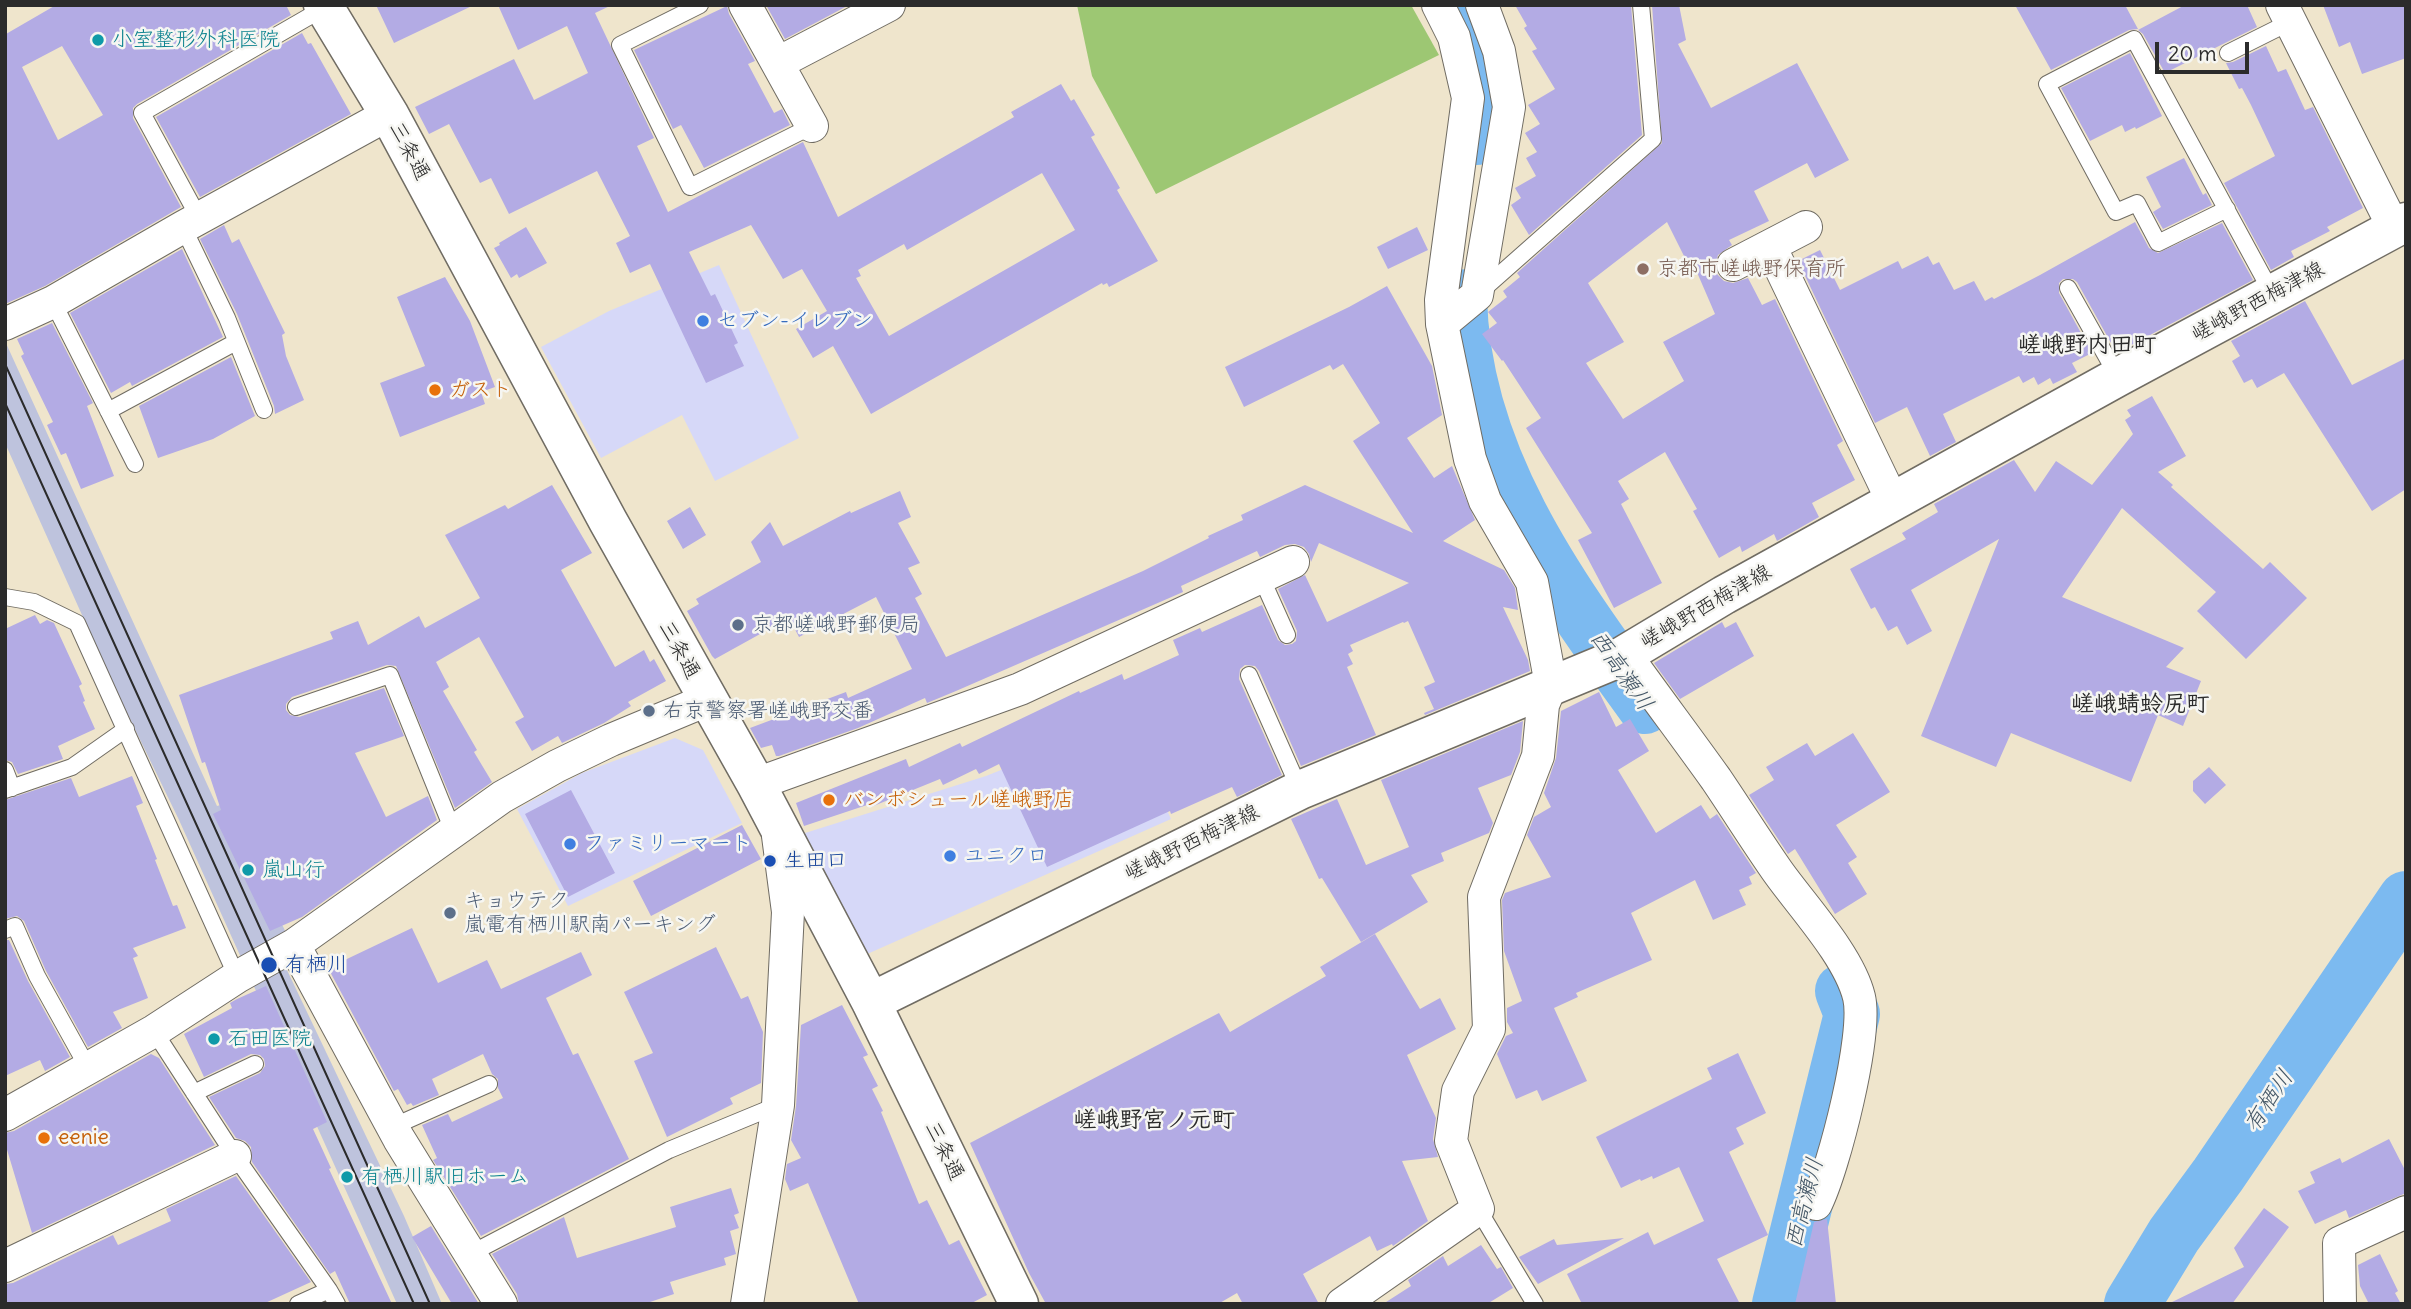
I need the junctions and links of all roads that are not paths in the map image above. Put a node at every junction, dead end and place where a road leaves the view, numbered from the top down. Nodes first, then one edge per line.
1 (700, 5) edge
2 (746, 5) edge
3 (889, 5) edge
4 (1437, 5) edge
5 (1482, 5) edge
6 (1641, 5) edge
7 (325, 6) edge
8 (2286, 14) edge
9 (2228, 52) dead end
10 (778, 63) junction
11 (389, 114) junction
12 (812, 126) joint
13 (2227, 209) junction
14 (191, 222) junction
15 (2400, 225) edge
16 (1806, 227) dead end
17 (1770, 246) junction
18 (1733, 265) dead end
19 (2068, 288) dead end
20 (1477, 295) junction
21 (2273, 295) junction
22 (53, 302) junction
23 (5, 324) edge
24 (1442, 324) junction
25 (236, 342) junction
26 (2118, 377) junction
27 (108, 411) junction
28 (264, 411) dead end
29 (135, 464) dead end
30 (1893, 502) junction
31 (1293, 562) dead end
32 (1261, 577) junction
33 (5, 597) edge
34 (1287, 635) dead end
35 (1617, 659) junction
36 (1249, 675) dead end
37 (1550, 688) junction
38 (707, 700) junction
39 (296, 707) dead end
40 (126, 729) junction
41 (5, 770) edge
42 (756, 784) junction
43 (9, 789) edge
44 (1300, 790) junction
45 (777, 826) junction
46 (454, 833) junction
47 (5, 930) edge
48 (294, 945) junction
49 (237, 977) junction
50 (871, 1002) junction
51 (154, 1031) junction
52 (255, 1064) dead end
53 (88, 1068) junction
54 (489, 1084) dead end
55 (194, 1093) junction
56 (778, 1105) junction
57 (5, 1115) edge
58 (392, 1127) junction
59 (235, 1156) junction
60 (1816, 1204) dead end
61 (1478, 1209) junction
62 (2406, 1212) edge
63 (470, 1254) junction
64 (5, 1266) edge
65 (333, 1297) edge
66 (298, 1304) edge
67 (501, 1304) edge
68 (747, 1304) edge
69 (1018, 1304) edge
70 (1342, 1304) edge
71 (1535, 1304) edge
72 (2340, 1304) edge

1 - 12 lane
2 - 10 street
3 - 10 street
4 - 24 street
5 - 20 street
6 - 20 lane
7 - 11 main road, 三条通
7 - 14 lane
8 - 9 lane
8 - 15 street
10 - 12 street
11 - 14 street
11 - 38 main road, 三条通
13 - 13 lane
13 - 21 lane
14 - 22 street
14 - 25 lane
15 - 21 main road, 嵯峨野西梅津線
16 - 17 street
17 - 18 street
17 - 30 street
19 - 26 lane
20 - 24 street
21 - 26 main road, 嵯峨野西梅津線
22 - 23 street
22 - 27 lane
24 - 37 street
25 - 27 lane
25 - 28 lane
26 - 30 main road, 嵯峨野西梅津線
27 - 29 lane
30 - 35 main road, 嵯峨野西梅津線
31 - 32 street
32 - 34 lane
32 - 42 street
33 - 40 lane
35 - 37 main road, 嵯峨野西梅津線
35 - 60 street
36 - 44 lane
37 - 44 main road, 嵯峨野西梅津線
37 - 61 street
38 - 42 main road, 三条通
38 - 46 street
39 - 46 lane
40 - 43 lane
40 - 49 lane
41 - 43 lane
42 - 45 main road, 三条通
44 - 50 main road, 嵯峨野西梅津線
45 - 50 main road, 三条通
45 - 56 street
46 - 48 street
47 - 53 lane
48 - 49 street
48 - 58 street
49 - 51 street
50 - 69 main road, 三条通
51 - 53 street
51 - 55 lane
52 - 55 lane
53 - 57 street
54 - 58 lane
55 - 59 lane
56 - 63 lane
56 - 68 street
58 - 63 street
59 - 64 street
59 - 65 lane
61 - 70 street
61 - 71 lane
62 - 72 street
63 - 67 street
65 - 66 lane

